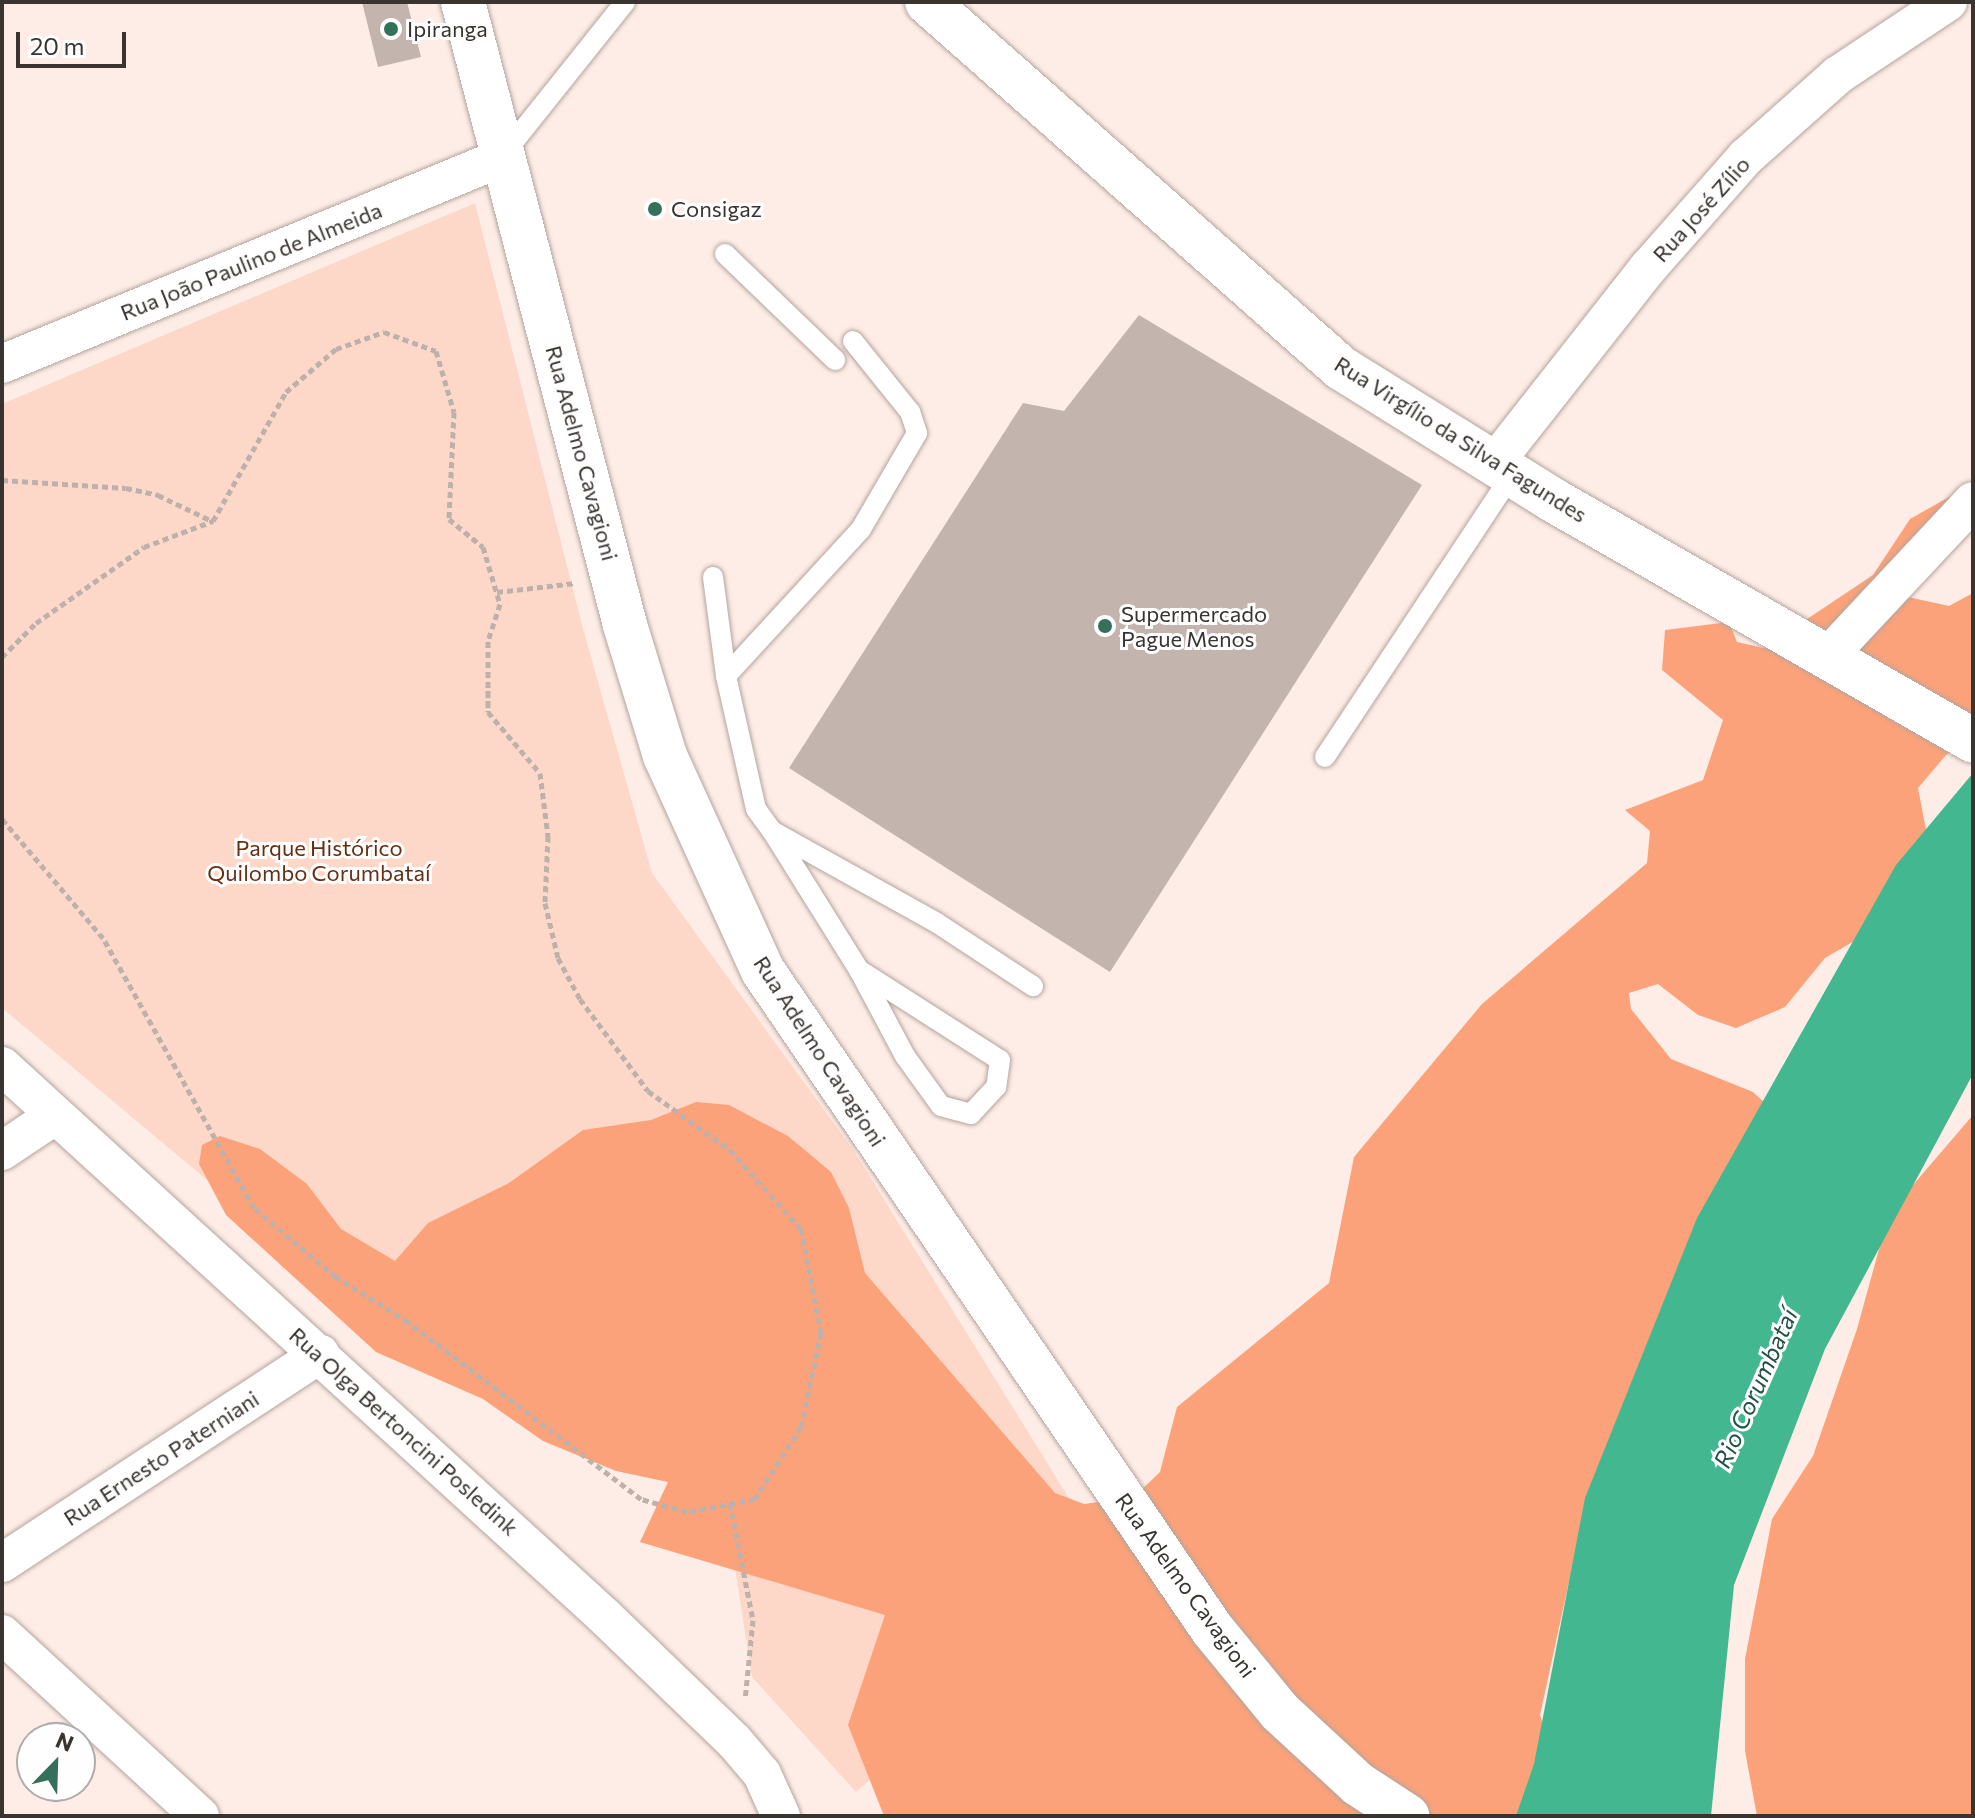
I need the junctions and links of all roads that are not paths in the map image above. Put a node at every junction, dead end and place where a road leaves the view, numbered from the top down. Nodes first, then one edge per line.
1 (463, 2) edge
2 (625, 2) edge
3 (927, 2) edge
4 (1948, 2) edge
5 (501, 158) junction
6 (725, 254) dead end
7 (853, 341) dead end
8 (835, 360) dead end
9 (2, 364) edge
10 (1504, 467) junction
11 (1973, 501) edge
12 (713, 577) dead end
13 (1828, 656) junction
14 (726, 676) junction
15 (1973, 741) edge
16 (1325, 757) dead end
17 (772, 831) junction
18 (859, 970) junction
19 (1033, 986) dead end
20 (2, 1066) edge
21 (54, 1116) junction
22 (2, 1151) edge
23 (320, 1354) junction
24 (2, 1563) edge
25 (2, 1634) edge
26 (200, 1816) edge
27 (781, 1816) edge
28 (1407, 1816) edge

1 - 5 street, Rua Adelmo Cavagioni
2 - 5 lane
3 - 10 street, Rua Virgílio da Silva Fagundes
4 - 10 street, Rua José Zílio
5 - 9 street, Rua João Paulino de Almeida
5 - 28 street, Rua Adelmo Cavagioni
6 - 8 lane
7 - 14 lane
10 - 13 street, Rua Virgílio da Silva Fagundes
10 - 16 lane
11 - 13 street
12 - 14 lane
13 - 15 street, Rua Virgílio da Silva Fagundes
14 - 17 lane
17 - 18 lane
17 - 19 lane
18 - 18 lane
20 - 21 street, Rua Olga Bertoncini Posledink
21 - 22 street
21 - 23 street, Rua Olga Bertoncini Posledink
23 - 24 street, Rua Ernesto Paterniani
23 - 27 street, Rua Olga Bertoncini Posledink
25 - 26 street

